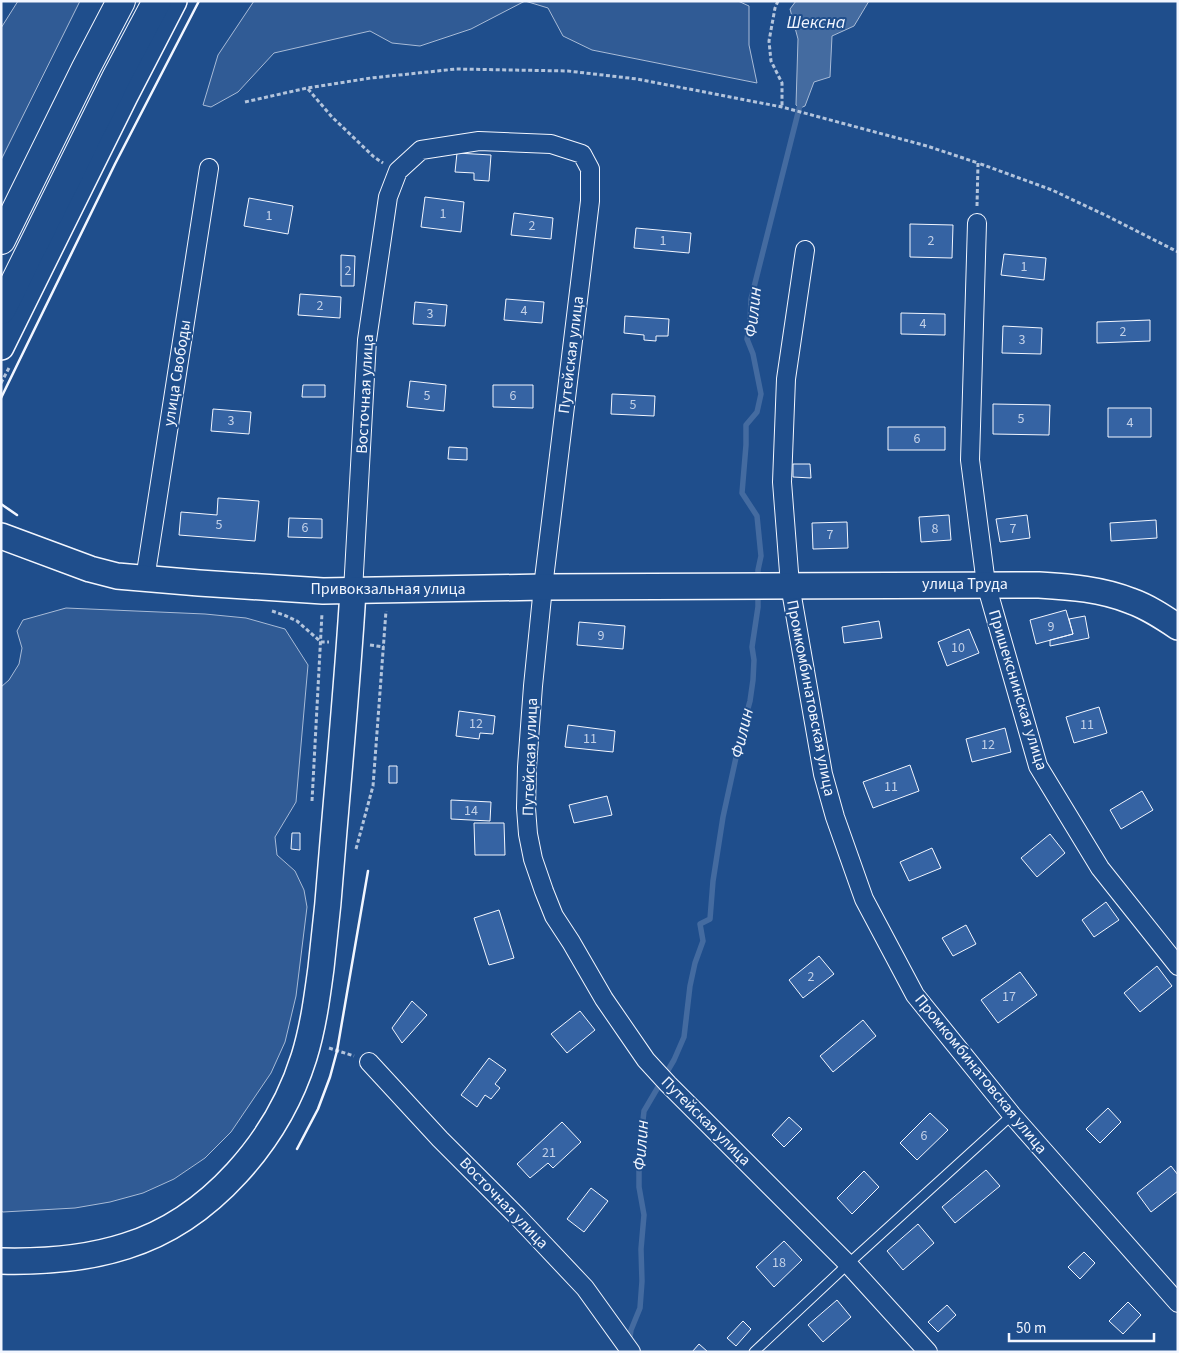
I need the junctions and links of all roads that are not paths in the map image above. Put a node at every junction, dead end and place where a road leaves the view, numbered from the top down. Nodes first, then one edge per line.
1 (121, 1) edge
2 (157, 1) edge
3 (174, 1) edge
4 (209, 168) dead end
5 (398, 171) joint
6 (977, 223) road end
7 (1, 240) edge
8 (805, 250) dead end
9 (1, 310) edge
10 (1, 347) edge
11 (1, 525) edge
12 (1, 536) edge
13 (38, 550) junction
14 (144, 579) junction
15 (986, 584) junction
16 (779, 585) junction
17 (742, 586) joint
18 (543, 587) junction
19 (353, 591) junction
20 (1178, 627) edge
21 (1178, 966) edge
22 (368, 1062) road end
23 (1012, 1115) junction
24 (1, 1261) edge
25 (848, 1264) junction
26 (1178, 1303) edge
27 (631, 1352) edge
28 (754, 1352) edge
29 (928, 1352) edge

1 - 7 highway
2 - 9 highway
3 - 10 street
4 - 14 street, улица Свободы
5 - 18 street, Путейская улица
5 - 19 street, Восточная улица
6 - 15 street, Пришекснинская улица
8 - 16 street, Промкомбинатовская улица
11 - 13 street
12 - 13 street
13 - 14 street, Привокзальная улица
14 - 19 street, Привокзальная улица
15 - 16 street, улица Труда
15 - 20 street, улица Труда
15 - 21 street, Пришекснинская улица
16 - 17 street, улица Труда
16 - 23 street, Промкомбинатовская улица
17 - 18 street, Привокзальная улица
18 - 19 street, Привокзальная улица
18 - 25 street, Путейская улица
19 - 24 street
22 - 27 street, Восточная улица
23 - 25 lane
23 - 26 street, Промкомбинатовская улица
25 - 28 lane
25 - 29 street, Путейская улица

